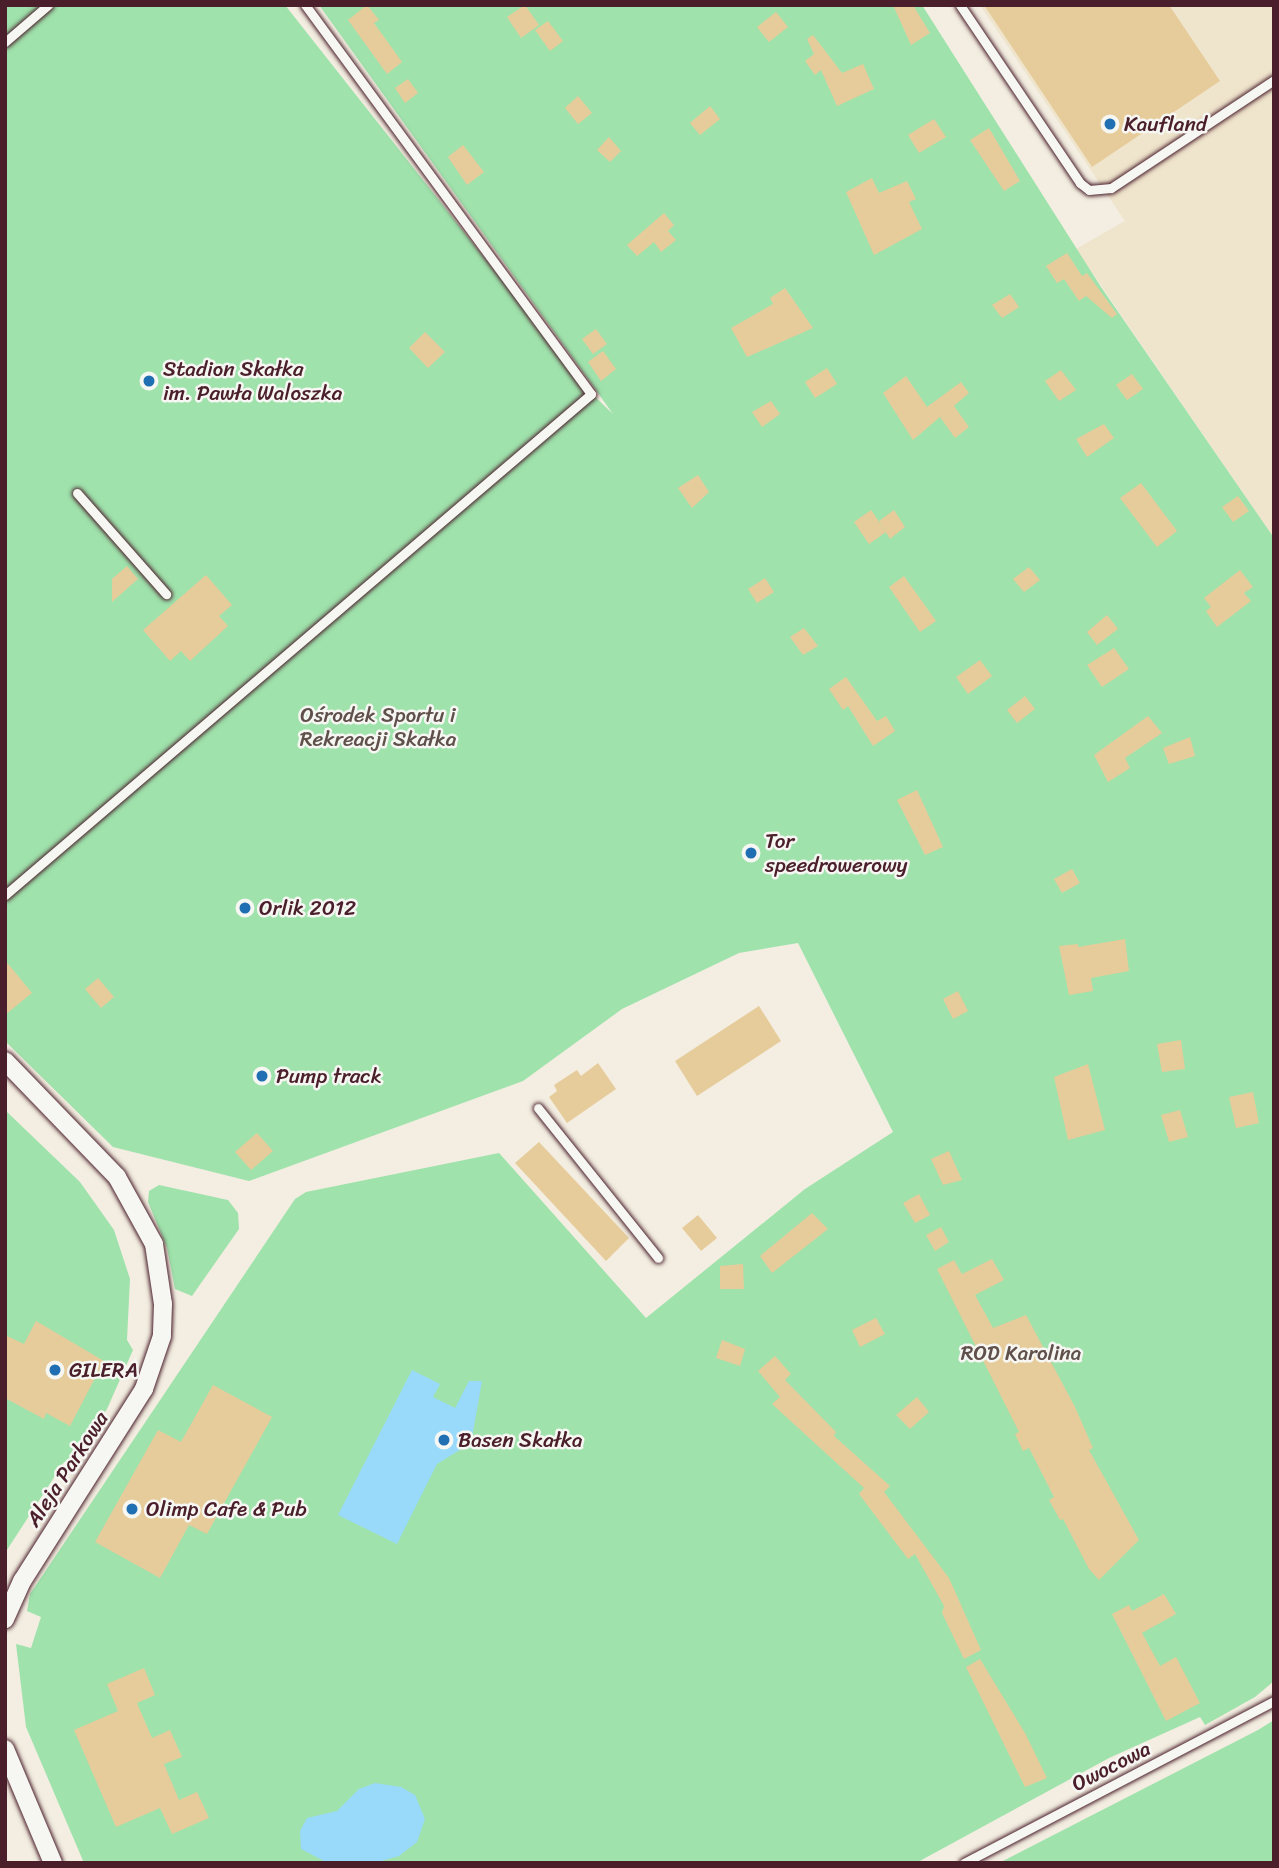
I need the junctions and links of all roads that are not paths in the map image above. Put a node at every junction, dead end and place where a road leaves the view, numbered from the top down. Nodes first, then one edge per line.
1 (48, 5) edge
2 (305, 5) edge
3 (960, 5) edge
4 (5, 43) edge
5 (1274, 80) edge
6 (77, 493) dead end
7 (166, 594) dead end
8 (5, 895) edge
9 (5, 1061) edge
10 (538, 1108) dead end
11 (658, 1258) dead end
12 (5, 1619) edge
13 (1274, 1701) edge
14 (5, 1749) edge
15 (53, 1863) edge
16 (964, 1863) edge

1 - 4 lane
2 - 8 lane
3 - 5 lane
6 - 7 lane
9 - 12 street, Aleja Parkowa
10 - 11 lane
13 - 16 lane, Owocowa
14 - 15 street

